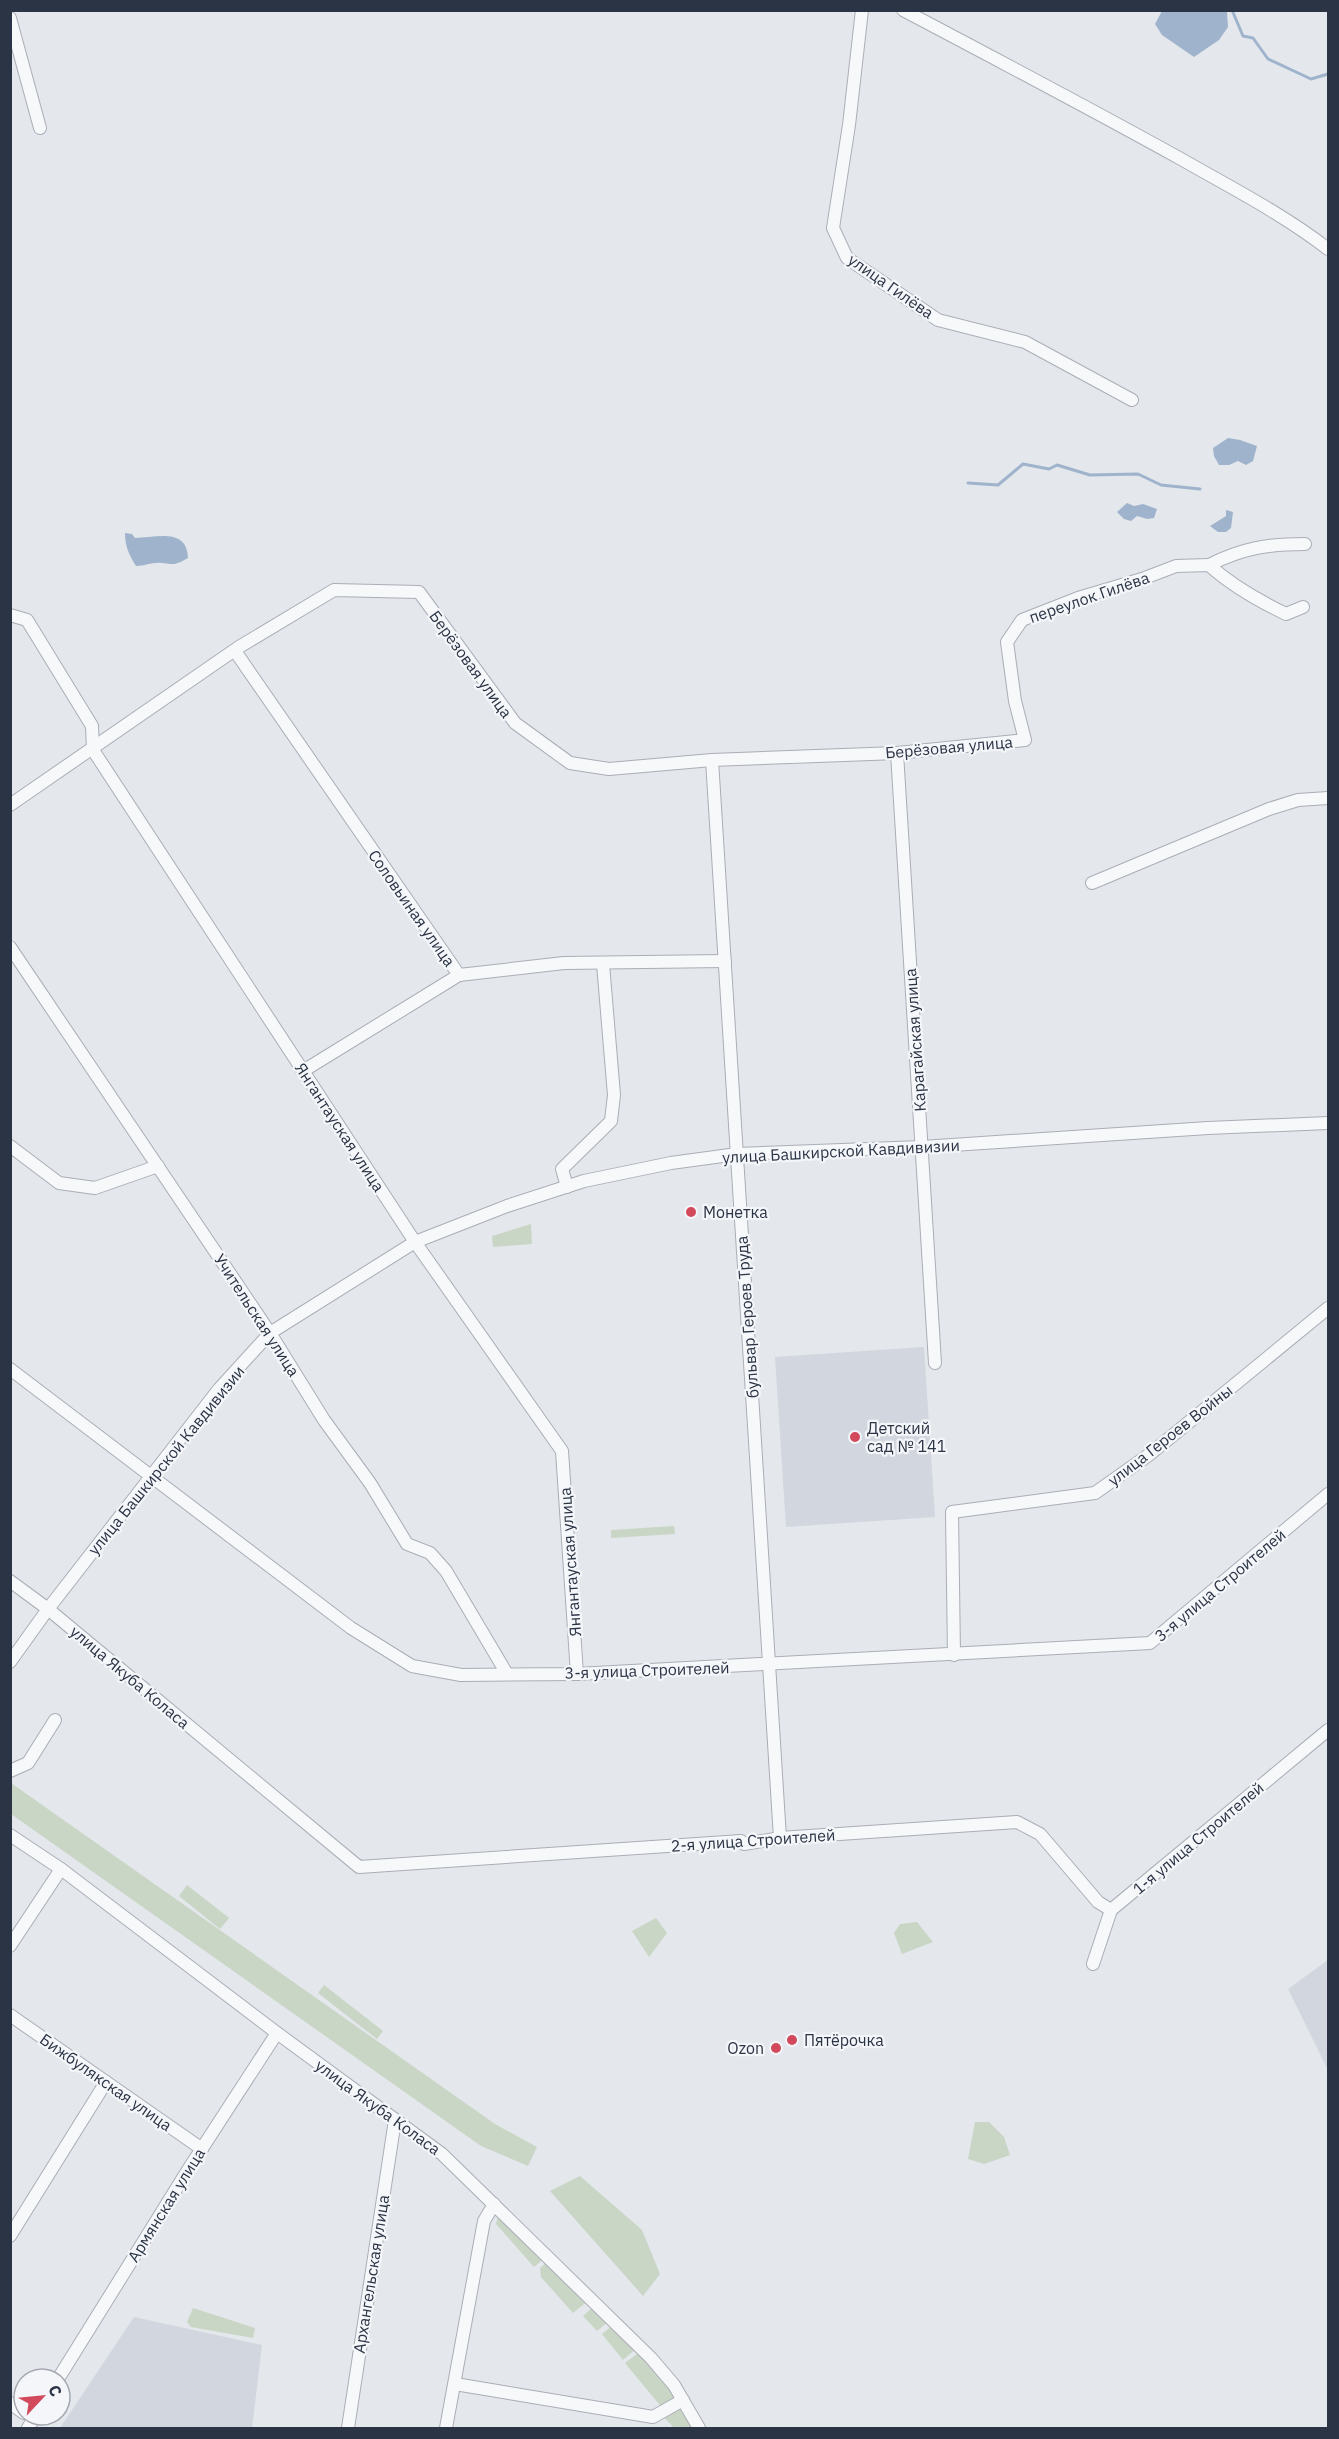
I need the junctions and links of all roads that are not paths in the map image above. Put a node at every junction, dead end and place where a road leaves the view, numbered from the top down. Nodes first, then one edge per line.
1 (862, 10) edge
2 (903, 10) edge
3 (10, 18) edge
4 (39, 128) dead end
5 (1329, 249) edge
6 (1132, 400) dead end
7 (1305, 544) dead end
8 (1209, 565) junction
9 (1303, 607) dead end
10 (10, 615) edge
11 (235, 651) junction
12 (1025, 740) joint
13 (93, 750) junction
14 (897, 753) junction
15 (712, 760) junction
16 (1329, 798) edge
17 (10, 805) edge
18 (1092, 883) dead end
19 (10, 947) edge
20 (725, 961) junction
21 (603, 964) junction
22 (459, 975) junction
23 (303, 1071) junction
24 (1329, 1123) edge
25 (10, 1146) edge
26 (922, 1147) junction
27 (737, 1154) junction
28 (158, 1166) junction
29 (567, 1187) junction
30 (415, 1242) junction
31 (1329, 1308) edge
32 (270, 1333) junction
33 (935, 1363) dead end
34 (10, 1369) edge
35 (152, 1474) junction
36 (1329, 1494) edge
37 (10, 1581) edge
38 (48, 1609) junction
39 (954, 1655) junction
40 (10, 1662) edge
41 (769, 1665) junction
42 (507, 1674) junction
43 (578, 1674) junction
44 (55, 1720) dead end
45 (1329, 1730) edge
46 (10, 1771) edge
47 (10, 1834) edge
48 (780, 1838) junction
49 (359, 1867) joint
50 (62, 1869) junction
51 (1111, 1910) junction
52 (10, 1946) edge
53 (1093, 1964) dead end
54 (10, 2015) edge
55 (277, 2032) junction
56 (106, 2082) junction
57 (395, 2120) junction
58 (201, 2149) junction
59 (494, 2204) junction
60 (10, 2236) edge
61 (65, 2367) edge
62 (455, 2384) junction
63 (683, 2400) junction
64 (348, 2428) edge
65 (446, 2428) edge
66 (699, 2428) edge

1 - 6 street, улица Гилёва
2 - 5 street
3 - 4 street
7 - 8 street, переулок Гилёва
8 - 9 street
8 - 12 street, переулок Гилёва
10 - 13 street, Янгантауская улица
11 - 13 street, Берёзовая улица
11 - 15 street, Берёзовая улица
11 - 22 street, Соловьиная улица
12 - 14 street, Берёзовая улица
13 - 17 street, Берёзовая улица
13 - 23 street, Янгантауская улица
14 - 15 street, Берёзовая улица
14 - 26 street, Карагайская улица
15 - 20 street, бульвар Героев Труда
16 - 18 street
19 - 28 street, Учительская улица
20 - 21 street, Соловьиная улица
20 - 27 street, бульвар Героев Труда
21 - 22 street, Соловьиная улица
21 - 29 street
22 - 23 street
23 - 30 street, Янгантауская улица
24 - 26 street, улица Башкирской Кавдивизии
25 - 28 street
26 - 27 street, улица Башкирской Кавдивизии
26 - 33 street, Карагайская улица
27 - 29 street, улица Башкирской Кавдивизии
27 - 41 street, бульвар Героев Труда
28 - 32 street, Учительская улица
29 - 30 street, улица Башкирской Кавдивизии
30 - 32 street, улица Башкирской Кавдивизии
30 - 43 street, Янгантауская улица
31 - 39 street, улица Героев Войны
32 - 35 street, улица Башкирской Кавдивизии
32 - 42 street, Учительская улица
34 - 35 street, 3-я улица Строителей
35 - 38 street, улица Башкирской Кавдивизии
35 - 42 street, 3-я улица Строителей
36 - 39 street, 3-я улица Строителей
37 - 38 street, улица Якуба Коласа
38 - 40 street, улица Башкирской Кавдивизии
38 - 49 street, улица Якуба Коласа
39 - 41 street, 3-я улица Строителей
41 - 43 street, 3-я улица Строителей
41 - 48 street, бульвар Героев Труда
42 - 43 street, 3-я улица Строителей
44 - 46 street
45 - 51 street, 1-я улица Строителей
47 - 50 street, улица Якуба Коласа
48 - 49 street, 2-я улица Строителей
48 - 51 street, 2-я улица Строителей
50 - 52 street
50 - 55 street, улица Якуба Коласа
51 - 53 street
54 - 56 street, Бижбулякская улица
55 - 57 street, улица Якуба Коласа
55 - 58 street, Армянская улица
56 - 58 street, Бижбулякская улица
56 - 60 street
57 - 59 street, улица Якуба Коласа
57 - 64 street, Архангельская улица
58 - 61 street, Армянская улица
59 - 62 street
59 - 63 street, улица Якуба Коласа
62 - 63 street
62 - 65 street
63 - 66 street, улица Якуба Коласа

